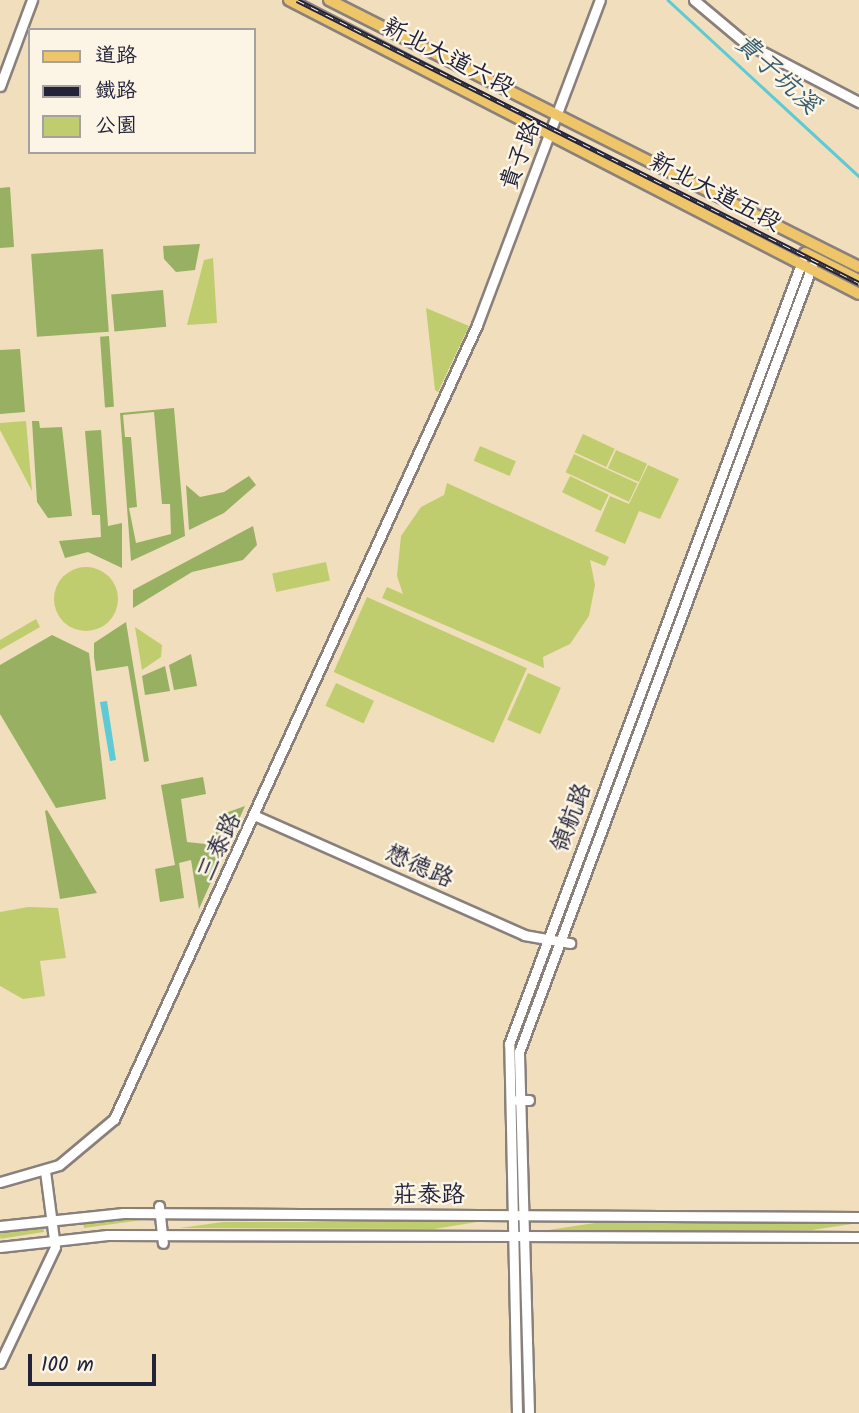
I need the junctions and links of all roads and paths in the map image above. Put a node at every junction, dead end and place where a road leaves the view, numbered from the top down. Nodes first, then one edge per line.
1 (32, 0) edge
2 (289, 0) edge
3 (329, 0) edge
4 (600, 0) edge
5 (694, 0) edge
6 (0, 86) edge
7 (859, 102) edge
8 (557, 115) junction
9 (550, 133) junction
10 (799, 241) junction
11 (800, 256) junction
12 (813, 267) junction
13 (859, 267) edge
14 (859, 280) edge
15 (859, 294) edge
16 (477, 325) joint
17 (739, 426) junction
18 (751, 430) junction
19 (763, 435) dead end
20 (635, 737) junction
21 (646, 741) dead end
22 (257, 816) junction
23 (546, 941) junction
24 (558, 942) junction
25 (570, 943) dead end
26 (517, 1100) junction
27 (529, 1100) dead end
28 (45, 1171) junction
29 (0, 1182) edge
30 (160, 1210) junction
31 (509, 1216) junction
32 (521, 1216) junction
33 (859, 1216) edge
34 (52, 1217) junction
35 (0, 1226) edge
36 (509, 1236) junction
37 (522, 1236) junction
38 (859, 1237) edge
39 (54, 1238) junction
40 (163, 1239) junction
41 (0, 1247) edge
42 (0, 1363) edge
43 (517, 1413) edge
44 (529, 1413) edge

1 - 6 street
2 - 9 main road, 新北大道六段
3 - 8 main road, 新北大道六段
4 - 8 street, 貴子路
5 - 7 street
8 - 9 street, 貴子路
8 - 10 main road, 新北大道五段
9 - 11 main road, 新北大道五段
9 - 16 street, 貴子路
10 - 11 main road
10 - 13 main road, 新北大道五段
11 - 12 main road
11 - 14 main road, 新北大道五段
11 - 17 street, 領航路
12 - 15 main road
12 - 18 street, 領航路
16 - 22 street, 三泰路
17 - 18 street
17 - 23 street, 領航路
18 - 19 street
18 - 20 street, 領航路
20 - 21 street
20 - 24 street, 領航路
22 - 23 street, 懋德路
22 - 28 street, 三泰路
23 - 24 street, 懋德路
23 - 31 street, 領航路
24 - 25 street, 懋德路
24 - 26 street, 領航路
26 - 27 street
26 - 32 street, 領航路
28 - 29 street
28 - 34 street
30 - 31 street, 莊泰路
30 - 34 street, 莊泰路
30 - 40 street
31 - 32 street, 莊泰路
31 - 36 street, 領航路
32 - 33 street, 莊泰路
32 - 37 street, 領航路
34 - 35 street, 莊泰路
34 - 39 street
36 - 37 street, 莊泰路
36 - 40 street, 莊泰路
36 - 43 street, 領航路
37 - 38 street, 莊泰路
37 - 44 street, 領航路
39 - 40 street, 莊泰路
39 - 41 street, 莊泰路
39 - 42 street

